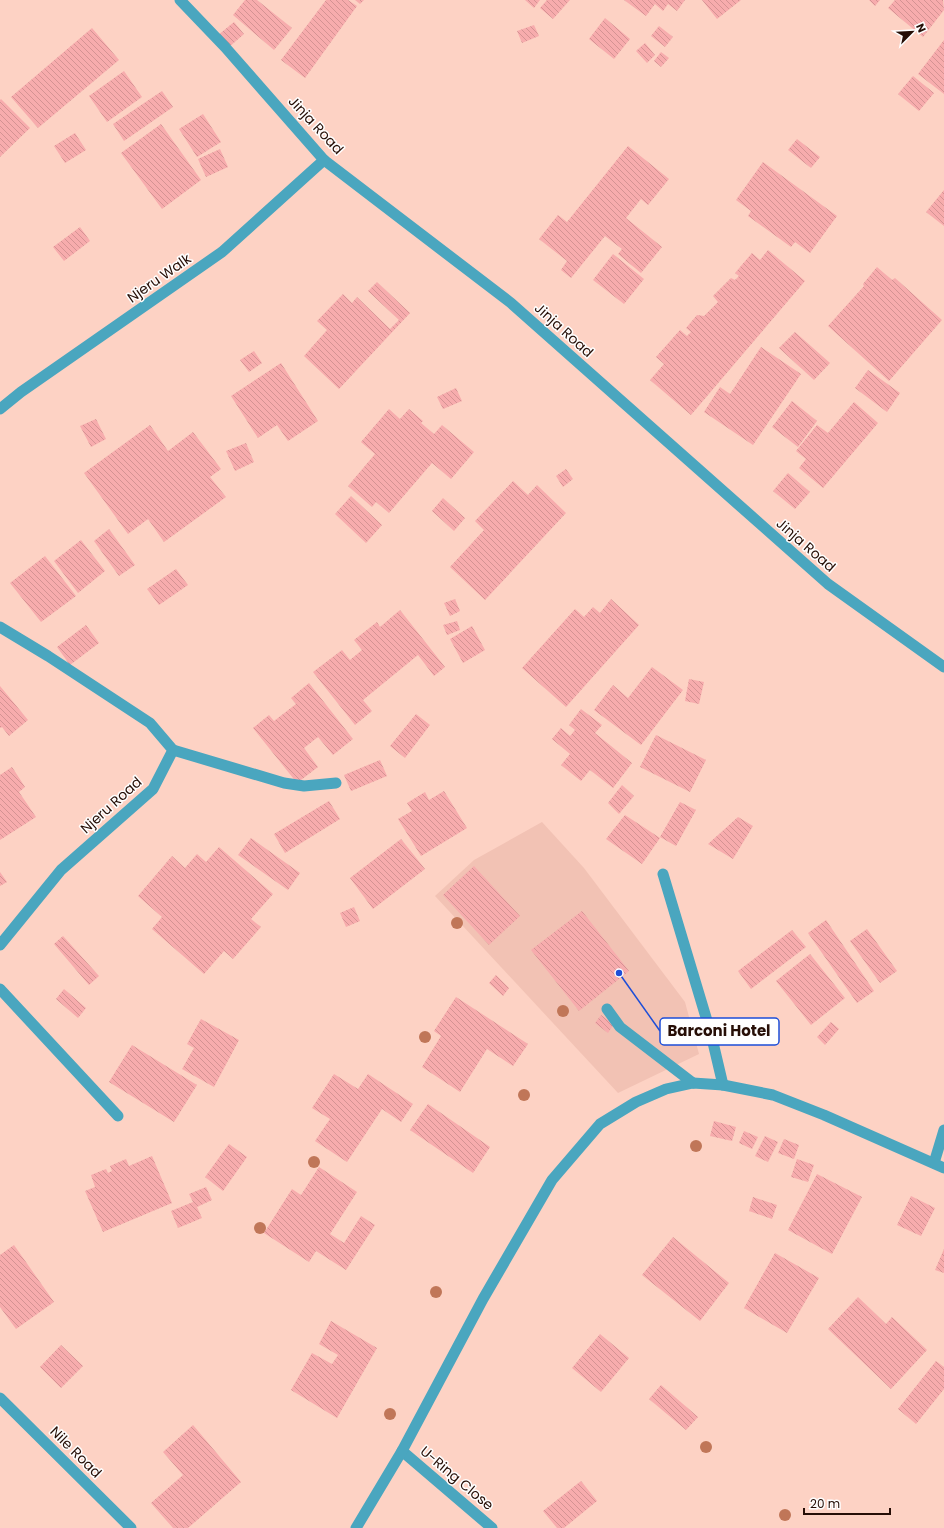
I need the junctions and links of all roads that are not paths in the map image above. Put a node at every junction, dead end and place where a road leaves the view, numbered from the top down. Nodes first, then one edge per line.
1 (180, 0) edge
2 (324, 160) junction
3 (0, 409) edge
4 (0, 627) edge
5 (944, 666) edge
6 (173, 750) junction
7 (336, 783) dead end
8 (663, 874) dead end
9 (0, 945) edge
10 (0, 989) edge
11 (607, 1010) dead end
12 (693, 1083) junction
13 (723, 1085) junction
14 (118, 1116) dead end
15 (944, 1130) edge
16 (939, 1165) edge
17 (0, 1398) edge
18 (402, 1451) junction
19 (131, 1528) edge
20 (356, 1528) edge
21 (492, 1528) edge

1 - 2 street, Jinja Road
2 - 3 street, Njeru Walk
2 - 5 street, Jinja Road
4 - 6 street
6 - 7 street
6 - 9 street, Njeru Road
8 - 13 street
10 - 14 street
11 - 12 street
12 - 13 street
12 - 18 street
13 - 16 street
15 - 16 street
17 - 19 street, Nile Road
18 - 20 street
18 - 21 street, U-Ring Close

